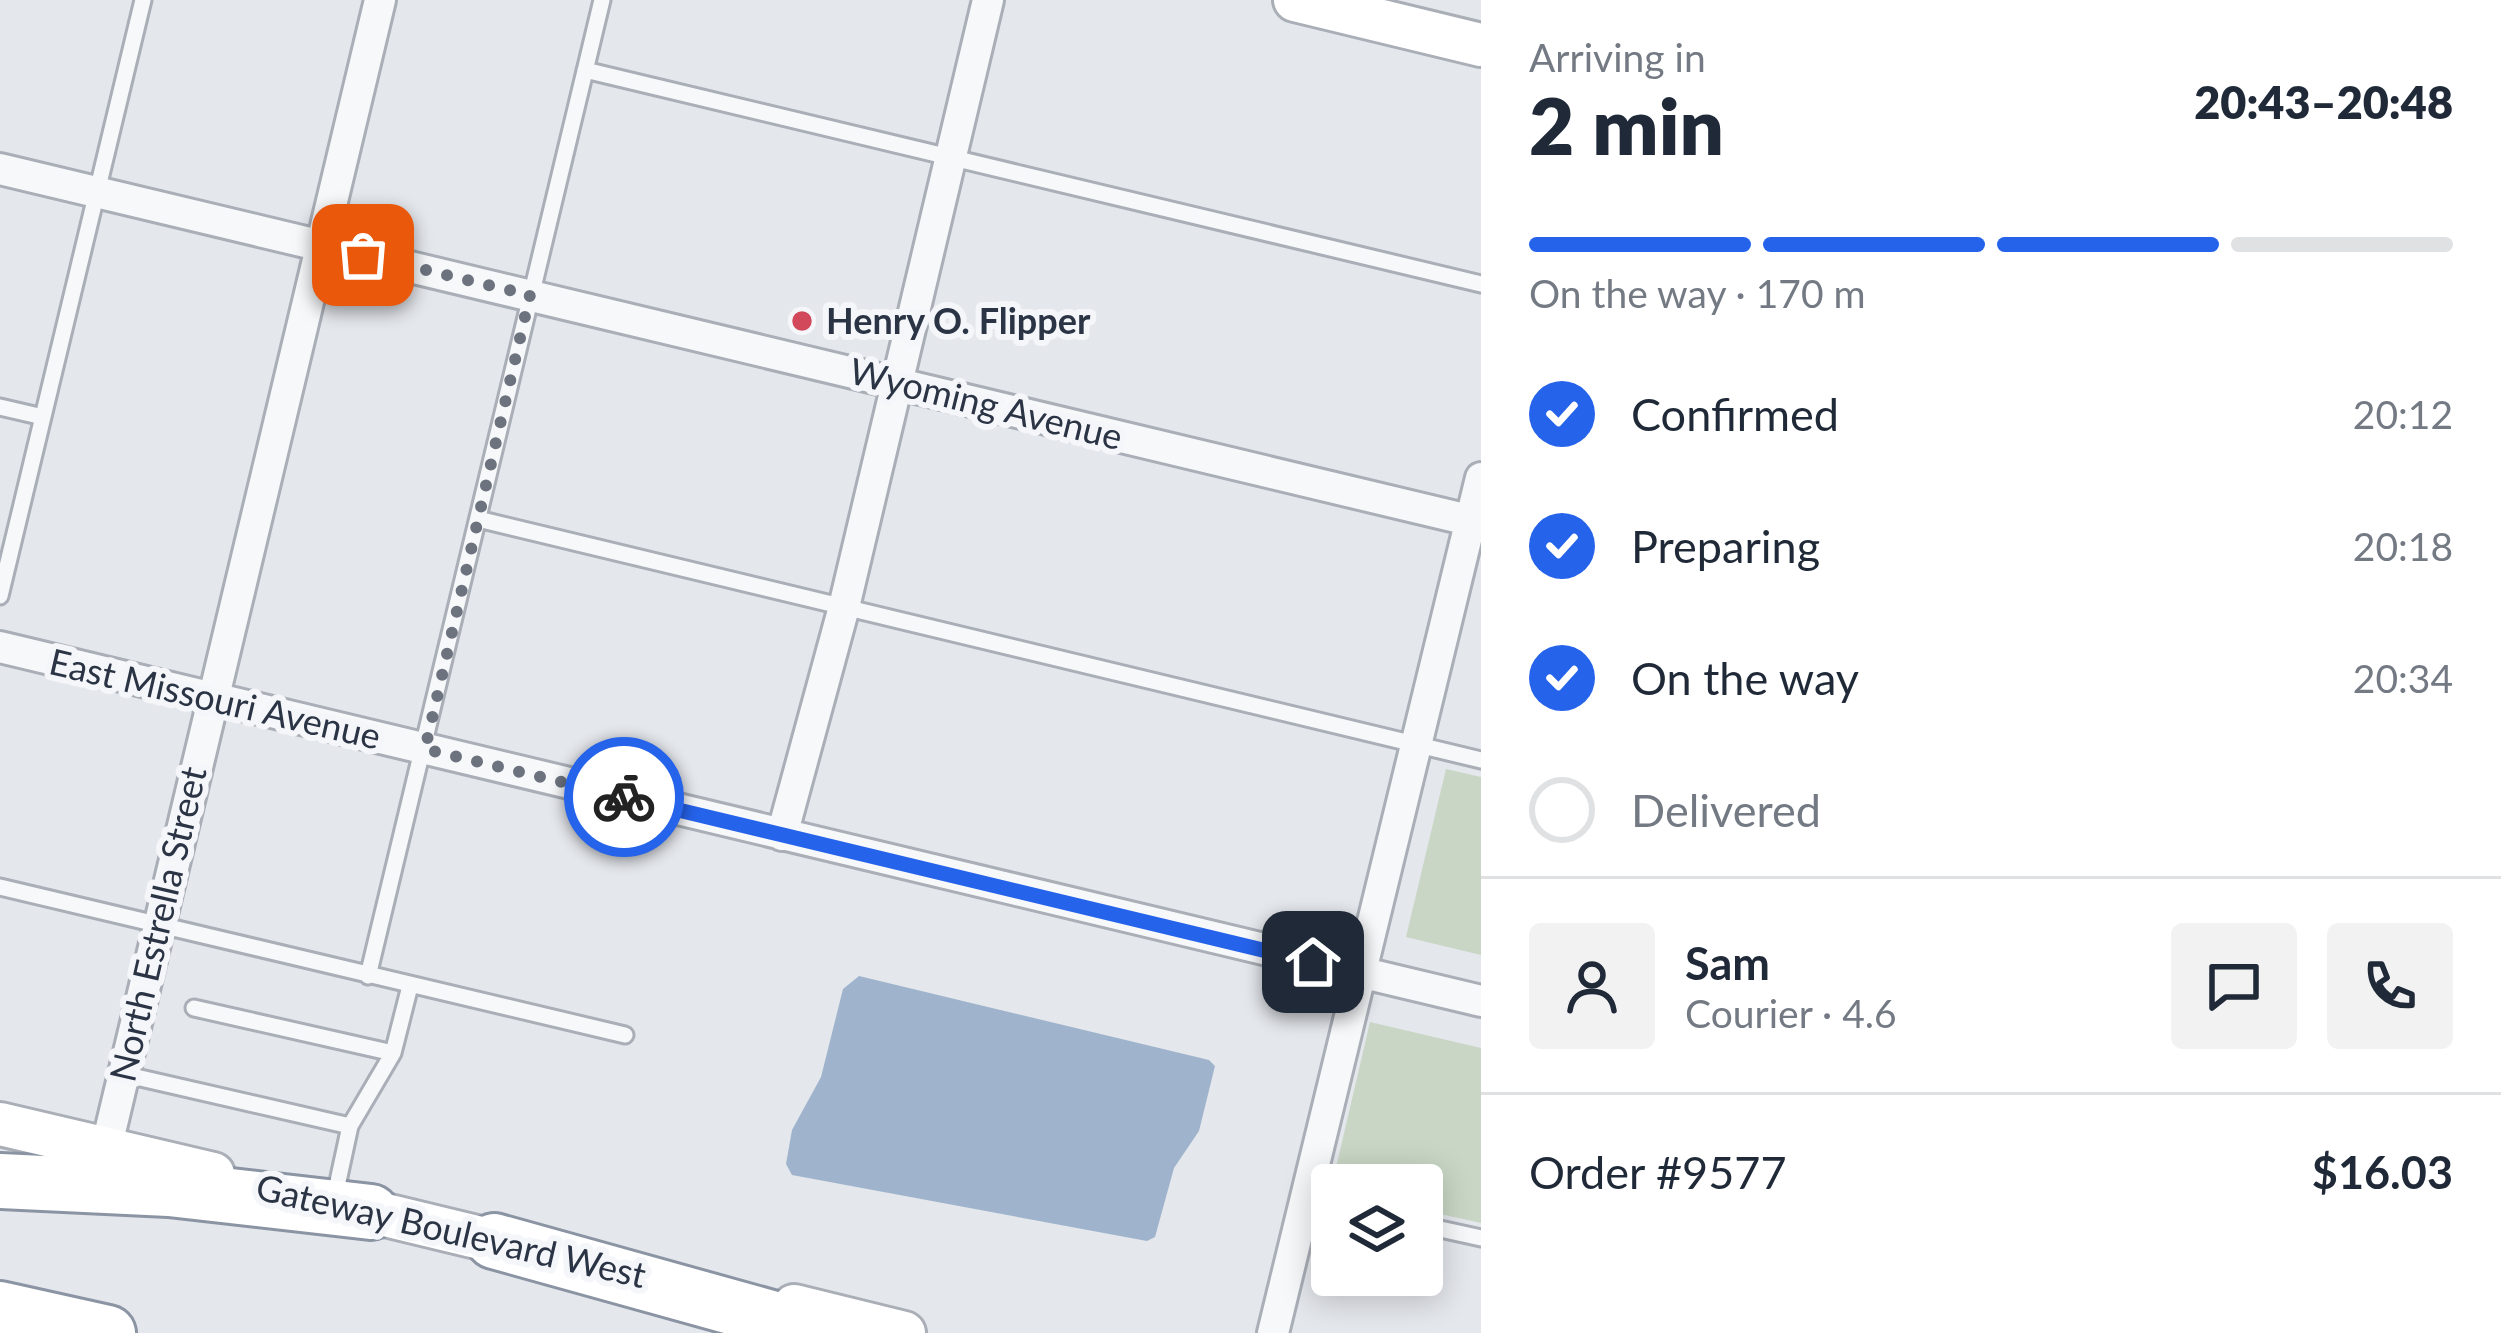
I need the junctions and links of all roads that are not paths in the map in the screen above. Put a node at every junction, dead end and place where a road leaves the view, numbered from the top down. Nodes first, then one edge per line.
1 (143, 0) edge
2 (380, 0) edge
3 (602, 0) edge
4 (988, 0) edge
5 (1295, 0) edge
6 (1481, 45) edge
7 (584, 70) junction
8 (951, 158) junction
9 (0, 169) edge
10 (97, 192) junction
11 (321, 245) junction
12 (1481, 284) edge
13 (530, 295) junction
14 (897, 382) junction
15 (0, 407) edge
16 (43, 417) junction
17 (1481, 478) edge
18 (478, 519) junction
19 (1476, 522) edge
20 (0, 596) edge
21 (844, 607) junction
22 (0, 647) edge
23 (211, 698) junction
24 (1417, 745) junction
25 (425, 749) junction
26 (1481, 760) edge
27 (782, 836) junction
28 (0, 887) edge
29 (158, 926) junction
30 (1358, 972) junction
31 (368, 976) junction
32 (410, 986) junction
33 (1481, 1001) edge
34 (194, 1008) dead end
35 (625, 1035) dead end
36 (392, 1053) junction
37 (123, 1074) junction
38 (0, 1124) edge
39 (350, 1126) junction
40 (106, 1149) junction
41 (1324, 1164) edge
42 (0, 1181) edge
43 (352, 1207) junction
44 (1311, 1221) edge
45 (1443, 1230) edge
46 (1481, 1238) edge
47 (494, 1241) junction
48 (0, 1310) edge
49 (108, 1333) edge
50 (825, 1333) edge
51 (904, 1333) edge
52 (1273, 1333) edge

1 - 10 lane
2 - 11 street, North Estrella Street
3 - 7 lane
4 - 8 street
5 - 6 main road
7 - 8 lane
7 - 13 lane
8 - 12 lane
8 - 14 street
9 - 10 street, Wyoming Avenue
10 - 11 street, Wyoming Avenue
10 - 16 lane
11 - 13 street, Wyoming Avenue
11 - 23 street, North Estrella Street
13 - 14 street, Wyoming Avenue
13 - 18 lane
14 - 19 street, Wyoming Avenue
14 - 21 street
15 - 16 lane
16 - 20 lane
17 - 19 street
18 - 21 lane
18 - 25 lane
19 - 24 street
21 - 24 lane
21 - 27 street
22 - 23 street, East Missouri Avenue
23 - 25 street, East Missouri Avenue
23 - 29 street, North Estrella Street
24 - 26 lane
24 - 30 street
25 - 27 street, East Missouri Avenue
25 - 31 lane
27 - 30 street, East Missouri Avenue
28 - 29 lane
29 - 31 lane
29 - 37 street, North Estrella Street
30 - 33 street, East Missouri Avenue
30 - 41 street
31 - 32 lane
32 - 35 lane
32 - 36 lane
34 - 36 lane
36 - 39 lane
37 - 39 lane
37 - 40 street, North Estrella Street
38 - 40 main road, Gateway Boulevard West
39 - 43 lane
40 - 43 main road, Gateway Boulevard West
42 - 43 highway
43 - 47 main road, Gateway Boulevard West
44 - 52 street
45 - 46 lane
47 - 50 highway
47 - 51 main road, Gateway Boulevard West
48 - 49 highway

